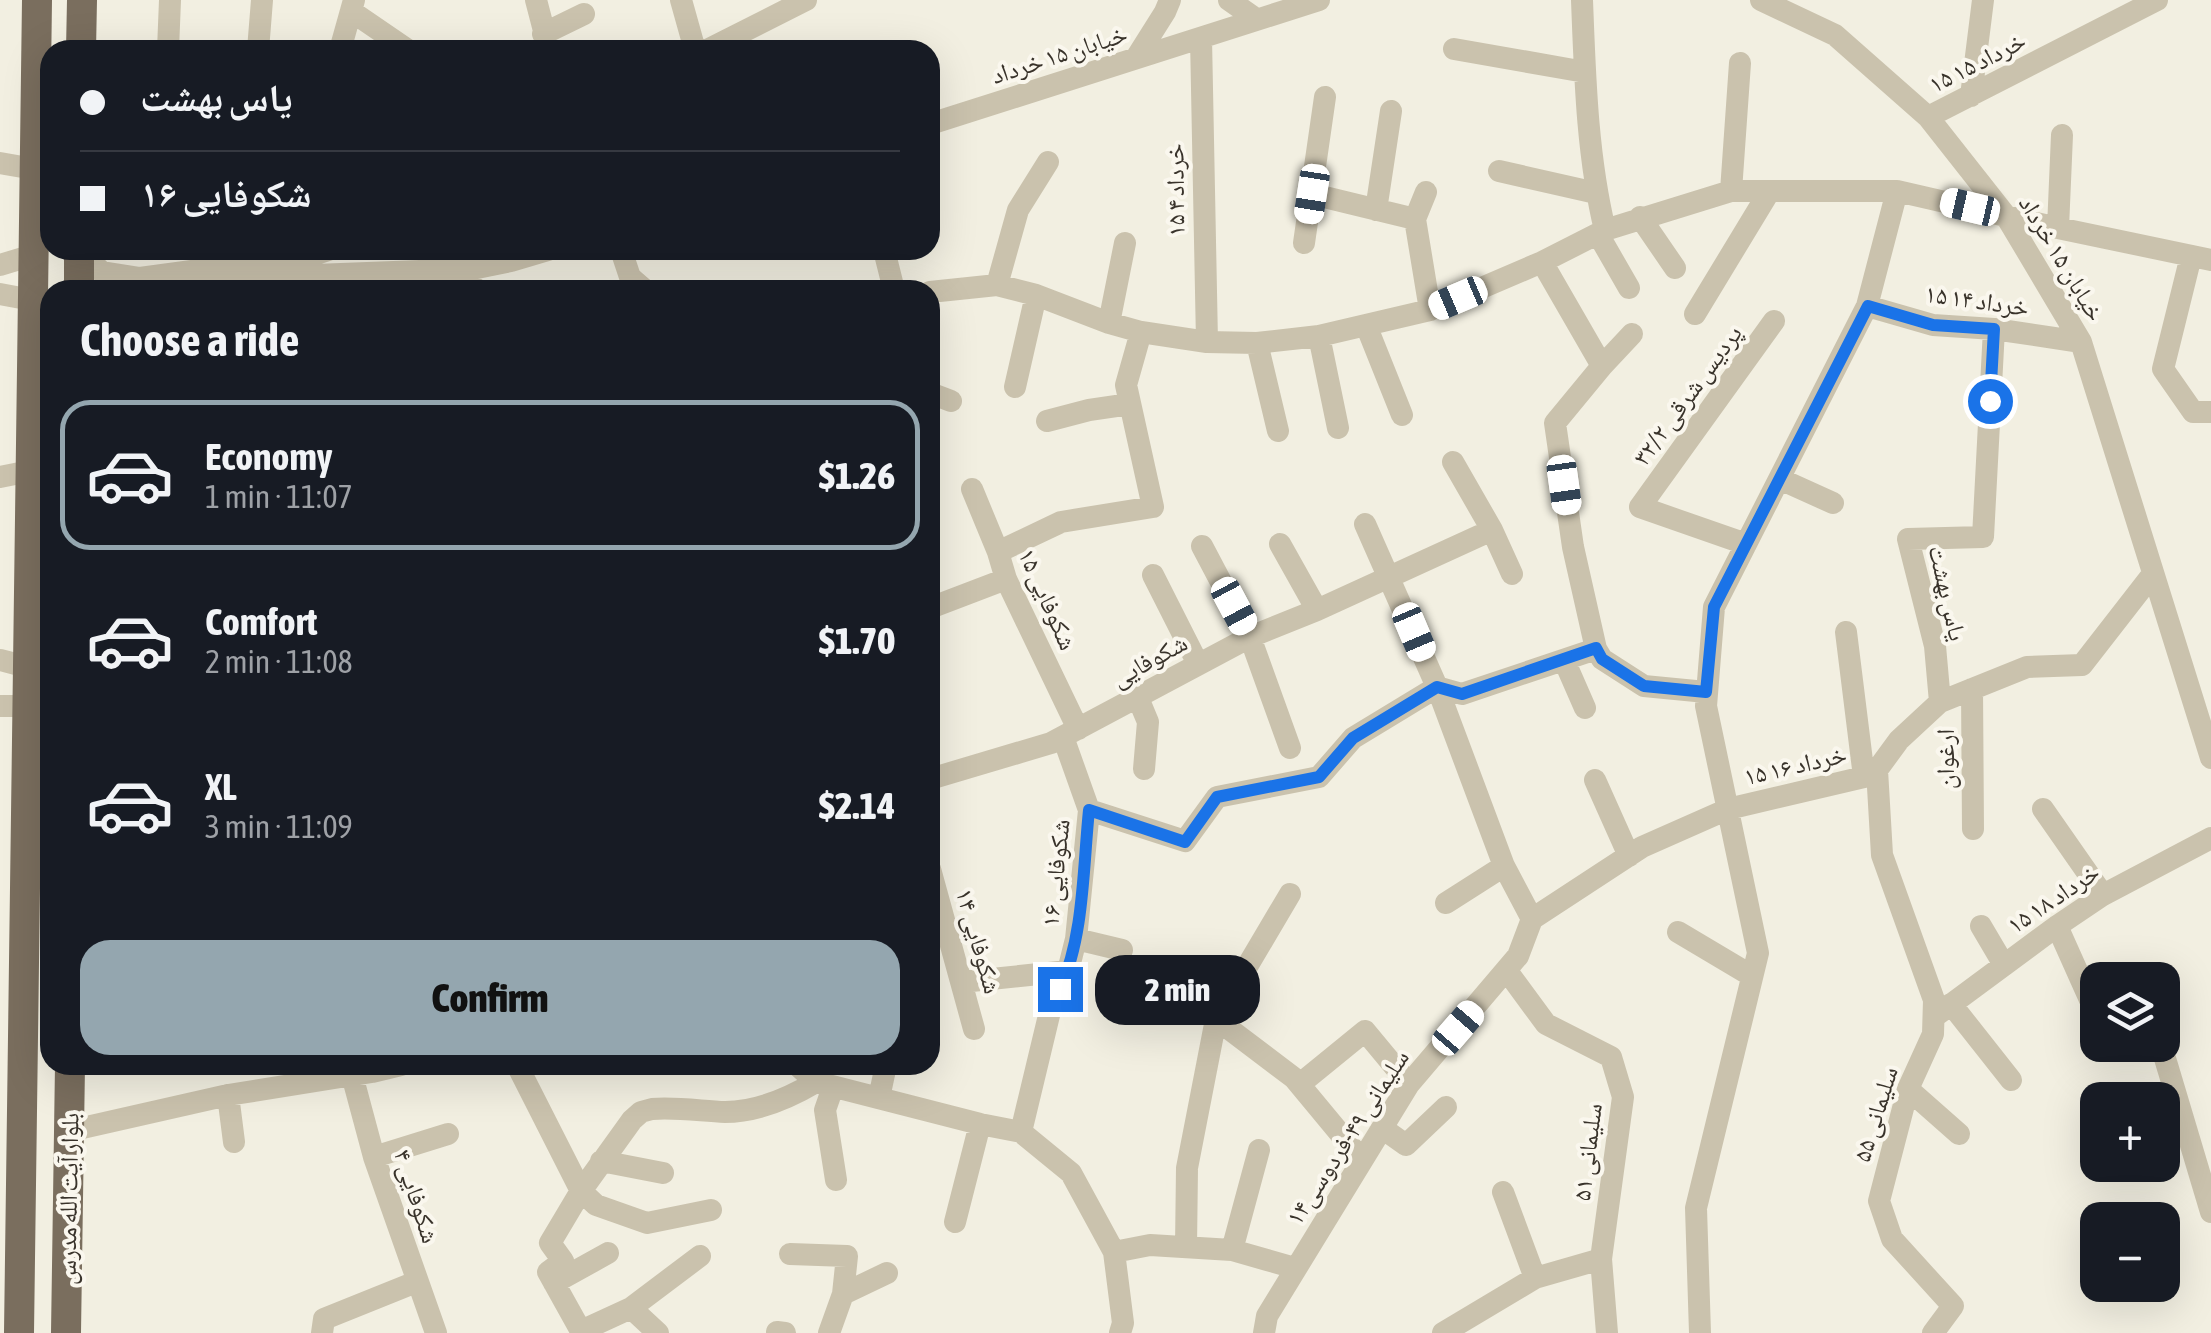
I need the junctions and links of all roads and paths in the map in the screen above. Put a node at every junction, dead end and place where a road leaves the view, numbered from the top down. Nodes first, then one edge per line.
1 (170, 0) edge
2 (262, 0) edge
3 (536, 0) edge
4 (681, 0) edge
5 (806, 0) edge
6 (1170, 0) edge
7 (1229, 0) edge
8 (1318, 0) edge
9 (1582, 0) edge
10 (1982, 0) edge
11 (2157, 0) edge
12 (37, 3) edge
13 (82, 3) edge
14 (1776, 3) edge
15 (353, 6) edge
16 (584, 14) dead end
17 (1256, 19) junction
18 (1201, 38) junction
19 (82, 40) edge
20 (168, 40) edge
21 (259, 40) edge
22 (343, 40) edge
23 (396, 40) edge
24 (546, 40) edge
25 (549, 40) edge
26 (692, 40) edge
27 (726, 40) edge
28 (1454, 50) dead end
29 (1136, 58) junction
30 (1740, 63) dead end
31 (1585, 72) junction
32 (1971, 96) junction
33 (1325, 97) dead end
34 (1391, 110) dead end
35 (1928, 117) junction
36 (940, 121) edge
37 (2062, 134) dead end
38 (1048, 162) dead end
39 (0, 163) edge
40 (34, 169) junction
41 (1499, 171) dead end
42 (1897, 191) junction
43 (1426, 192) dead end
44 (1731, 192) junction
45 (1769, 192) junction
46 (1596, 193) junction
47 (1312, 194) junction
48 (1376, 210) junction
49 (2006, 216) junction
50 (1640, 218) junction
51 (1415, 220) junction
52 (2058, 228) junction
53 (1602, 232) junction
54 (1125, 243) dead end
55 (1304, 243) dead end
56 (33, 255) junction
57 (2201, 258) edge
58 (89, 260) edge
59 (286, 260) edge
60 (411, 260) edge
61 (502, 260) edge
62 (1542, 262) junction
63 (0, 265) edge
64 (1675, 268) dead end
65 (438, 271) junction
66 (227, 272) edge
67 (203, 280) edge
68 (299, 280) edge
69 (339, 280) edge
70 (457, 280) edge
71 (997, 285) junction
72 (1629, 288) dead end
73 (940, 291) edge
74 (0, 294) edge
75 (1036, 295) junction
76 (32, 300) junction
77 (1868, 306) junction
78 (1430, 310) junction
79 (1694, 314) dead end
80 (1774, 321) dead end
81 (1109, 322) junction
82 (1366, 325) junction
83 (1994, 329) junction
84 (1141, 332) junction
85 (1632, 334) dead end
86 (1319, 336) junction
87 (1207, 342) junction
88 (2081, 342) junction
89 (1257, 344) junction
90 (1602, 366) junction
91 (1015, 387) dead end
92 (1130, 404) junction
93 (2211, 412) edge
94 (1402, 415) dead end
95 (1047, 422) dead end
96 (1338, 428) dead end
97 (1278, 431) dead end
98 (1453, 462) dead end
99 (15, 474) edge
100 (1780, 479) junction
101 (972, 489) dead end
102 (1832, 503) dead end
103 (1365, 524) dead end
104 (1492, 530) junction
105 (39, 540) edge
106 (1280, 544) dead end
107 (1746, 544) junction
108 (1202, 546) dead end
109 (998, 552) junction
110 (1153, 574) dead end
111 (1512, 574) dead end
112 (2152, 575) junction
113 (1390, 577) junction
114 (1006, 579) junction
115 (940, 604) edge
116 (1317, 610) junction
117 (1846, 632) dead end
118 (1250, 636) junction
119 (1596, 648) junction
120 (1564, 660) junction
121 (13, 664) edge
122 (1198, 664) junction
123 (1437, 687) junction
124 (1972, 689) junction
125 (1706, 692) junction
126 (1138, 698) junction
127 (1940, 702) junction
128 (13, 706) edge
129 (1586, 708) dead end
130 (1070, 733) junction
131 (1290, 748) dead end
132 (2211, 758) edge
133 (1144, 769) dead end
134 (1871, 773) junction
135 (940, 775) edge
136 (1595, 780) dead end
137 (1728, 809) junction
138 (2043, 809) dead end
139 (1089, 810) junction
140 (1973, 828) dead end
141 (2211, 838) edge
142 (1629, 856) junction
143 (1504, 866) junction
144 (1290, 894) dead end
145 (2103, 895) junction
146 (1446, 903) dead end
147 (940, 904) edge
148 (1532, 919) junction
149 (1981, 926) dead end
150 (2057, 926) junction
151 (1678, 932) dead end
152 (1076, 939) junction
153 (1122, 950) dead end
154 (2004, 965) junction
155 (1068, 971) junction
156 (1507, 971) junction
157 (1752, 976) junction
158 (2080, 977) edge
159 (962, 982) junction
160 (1942, 1011) junction
161 (1216, 1019) junction
162 (974, 1028) dead end
163 (2166, 1062) edge
164 (70, 1075) edge
165 (325, 1075) edge
166 (350, 1075) edge
167 (522, 1075) edge
168 (811, 1075) edge
169 (884, 1075) edge
170 (2011, 1080) dead end
171 (824, 1084) junction
172 (1300, 1084) junction
173 (1409, 1084) junction
174 (1908, 1089) junction
175 (228, 1095) junction
176 (879, 1098) junction
177 (11, 1100) edge
178 (1446, 1107) dead end
179 (980, 1124) junction
180 (1382, 1128) junction
181 (69, 1131) junction
182 (1020, 1132) junction
183 (448, 1134) dead end
184 (1959, 1134) dead end
185 (234, 1142) dead end
186 (1259, 1150) dead end
187 (374, 1157) junction
188 (1362, 1160) junction
189 (602, 1161) junction
190 (663, 1173) dead end
191 (836, 1180) dead end
192 (581, 1191) junction
193 (1503, 1192) dead end
194 (711, 1210) dead end
195 (2211, 1212) edge
196 (955, 1222) dead end
197 (1186, 1247) junction
198 (1232, 1250) junction
199 (1114, 1252) junction
200 (608, 1253) dead end
201 (790, 1254) dead end
202 (700, 1256) dead end
203 (1601, 1259) junction
204 (1295, 1268) junction
205 (887, 1272) dead end
206 (1535, 1278) junction
207 (416, 1282) junction
208 (554, 1283) junction
209 (843, 1294) junction
210 (631, 1308) junction
211 (582, 1332) edge
212 (778, 1332) edge
213 (19, 1333) edge
214 (66, 1333) edge
215 (322, 1333) edge
216 (436, 1333) edge
217 (658, 1333) edge
218 (785, 1333) edge
219 (829, 1333) edge
220 (1120, 1333) edge
221 (1264, 1333) edge
222 (1443, 1333) edge
223 (1607, 1333) edge
224 (1700, 1333) edge
225 (1933, 1333) edge

1 - 20 street
2 - 21 street
3 - 24 street
4 - 26 street
5 - 27 street
6 - 29 street
7 - 17 street
8 - 17 street, خیابان ۱۵ خرداد
9 - 31 street
10 - 32 street
11 - 32 street, ۱۵ خرداد ۱۵
12 - 13 main road
12 - 40 main road, بلوار آیت الله مدرس
13 - 19 main road
14 - 35 street, خیابان ۱۵ خرداد
15 - 22 street
15 - 23 street
16 - 25 street
17 - 18 street, خیابان ۱۵ خرداد
18 - 29 street, خیابان ۱۵ خرداد
18 - 87 street, ۱۵ خرداد ۴
28 - 31 street
29 - 36 street, خیابان ۱۵ خرداد
30 - 44 street
31 - 46 street
32 - 35 street, ۱۵ خرداد ۱۵
33 - 47 street
34 - 48 street
35 - 49 street, خیابان ۱۵ خرداد
37 - 52 street
38 - 71 street
39 - 40 street
40 - 56 main road, بلوار آیت الله مدرس
41 - 46 street
42 - 45 street
42 - 49 street
42 - 77 street
43 - 51 street
44 - 45 street
44 - 50 street
45 - 79 street
46 - 53 street
47 - 48 street
47 - 55 street
48 - 51 street
49 - 52 street
49 - 88 street, خیابان ۱۵ خرداد
50 - 53 street
50 - 64 street
51 - 78 street
52 - 57 street
53 - 62 street
53 - 72 street
54 - 81 street
56 - 63 street
56 - 76 main road, بلوار آیت الله مدرس
57 - 93 street
58 - 66 street
59 - 66 street
60 - 65 street
61 - 65 street
62 - 78 street
62 - 90 street
65 - 69 street
65 - 70 street
66 - 67 street
66 - 68 street
71 - 73 street
71 - 75 street
74 - 76 street
75 - 81 street
75 - 91 street
76 - 99 main road, بلوار آیت الله مدرس
77 - 83 street, ۱۵ خرداد ۱۴
77 - 100 street
78 - 82 street
80 - 107 street, پردیس شرقی ۳۲/۲
81 - 84 street
82 - 86 street
82 - 94 street
83 - 88 street, ۱۵ خرداد ۱۴
83 - 127 street, یاس بهشت
84 - 87 street
84 - 92 street
85 - 90 street
86 - 89 street
86 - 96 street
87 - 89 street
88 - 112 street, خیابان ۱۵ خرداد
89 - 97 street
90 - 119 street
92 - 95 street
92 - 109 street
98 - 104 street
99 - 105 main road, بلوار آیت الله مدرس
100 - 102 street
100 - 107 street
101 - 109 street, شکوفایی ۱۵
103 - 113 street
104 - 111 street
104 - 113 street, شکوفایی
105 - 121 main road, بلوار آیت الله مدرس
106 - 116 street
107 - 125 street
108 - 118 street
109 - 114 street, شکوفایی ۱۵
110 - 122 street
112 - 124 street, ۱۵ خرداد ۱۶
112 - 132 street, خیابان ۱۵ خرداد
113 - 116 street, شکوفایی
113 - 123 street
114 - 115 street
114 - 130 street, شکوفایی ۱۵
116 - 118 street, شکوفایی
117 - 134 street
118 - 122 street, شکوفایی
118 - 131 street
119 - 120 street
119 - 125 street
120 - 123 street
120 - 129 street
121 - 128 main road, بلوار آیت الله مدرس
122 - 126 street, شکوفایی
123 - 139 street
123 - 143 street
124 - 127 street, ۱۵ خرداد ۱۶
124 - 140 street, ارغوان
125 - 137 street
126 - 130 street, شکوفایی
126 - 133 street
127 - 134 street, ۱۵ خرداد ۱۶
128 - 177 main road, بلوار آیت الله مدرس
130 - 135 street, شکوفایی
130 - 139 street, شکوفایی ۱۶
134 - 137 street, ۱۵ خرداد ۱۶
134 - 160 street
136 - 142 street
137 - 142 street
137 - 157 street
138 - 145 street
139 - 152 street, شکوفایی ۱۶
141 - 145 street, ۱۵ خرداد ۱۸
142 - 148 street
143 - 146 street
143 - 148 street
144 - 161 street
145 - 150 street, ۱۵ خرداد ۱۸
147 - 159 street, شکوفایی ۱۴
148 - 156 street, سلیمانی ۴۹-فردوسی۱۴
149 - 154 street
150 - 154 street, ۱۵ خرداد ۱۸
150 - 158 street
151 - 157 street
152 - 153 street
152 - 155 street, شکوفایی ۱۶
154 - 160 street, ۱۵ خرداد ۱۸
155 - 159 street
155 - 182 street, شکوفایی ۱۶
156 - 173 street, سلیمانی ۴۹-فردوسی۱۴
156 - 203 street, سلیمانی ۵۱
157 - 224 street
159 - 162 street, شکوفایی ۱۴
160 - 170 street
160 - 174 street, سلیمانی ۵۵
161 - 172 street
161 - 197 street
163 - 195 street
164 - 181 main road, بلوار آیت الله مدرس
165 - 175 street
166 - 187 street, شکوفایی ۴
167 - 192 street
168 - 171 street
169 - 176 street
171 - 176 street
171 - 189 street
171 - 191 street
172 - 173 street
172 - 188 street
173 - 180 street, سلیمانی ۴۹-فردوسی۱۴
174 - 184 street
174 - 225 street, سلیمانی ۵۵
175 - 181 street
175 - 185 street
176 - 179 street
177 - 213 main road, بلوار آیت الله مدرس
178 - 180 street
179 - 182 street
179 - 196 street
180 - 188 street, سلیمانی ۴۹-فردوسی۱۴
181 - 214 main road, بلوار آیت الله مدرس
182 - 199 street
183 - 187 street
186 - 198 street
187 - 207 street, شکوفایی ۴
188 - 204 street, سلیمانی ۴۹-فردوسی۱۴
189 - 190 street
189 - 192 street
192 - 194 street
192 - 208 street
193 - 206 street
197 - 198 street
197 - 199 street
198 - 204 street
199 - 220 street
200 - 208 street
201 - 209 street
202 - 210 street
203 - 206 street
203 - 223 street, سلیمانی ۵۱
204 - 221 street, سلیمانی ۴۹-فردوسی۱۴
205 - 209 street
206 - 222 street
207 - 215 street
207 - 216 street, شکوفایی ۴
208 - 211 street
209 - 219 street
210 - 211 street
210 - 217 street
212 - 218 street

